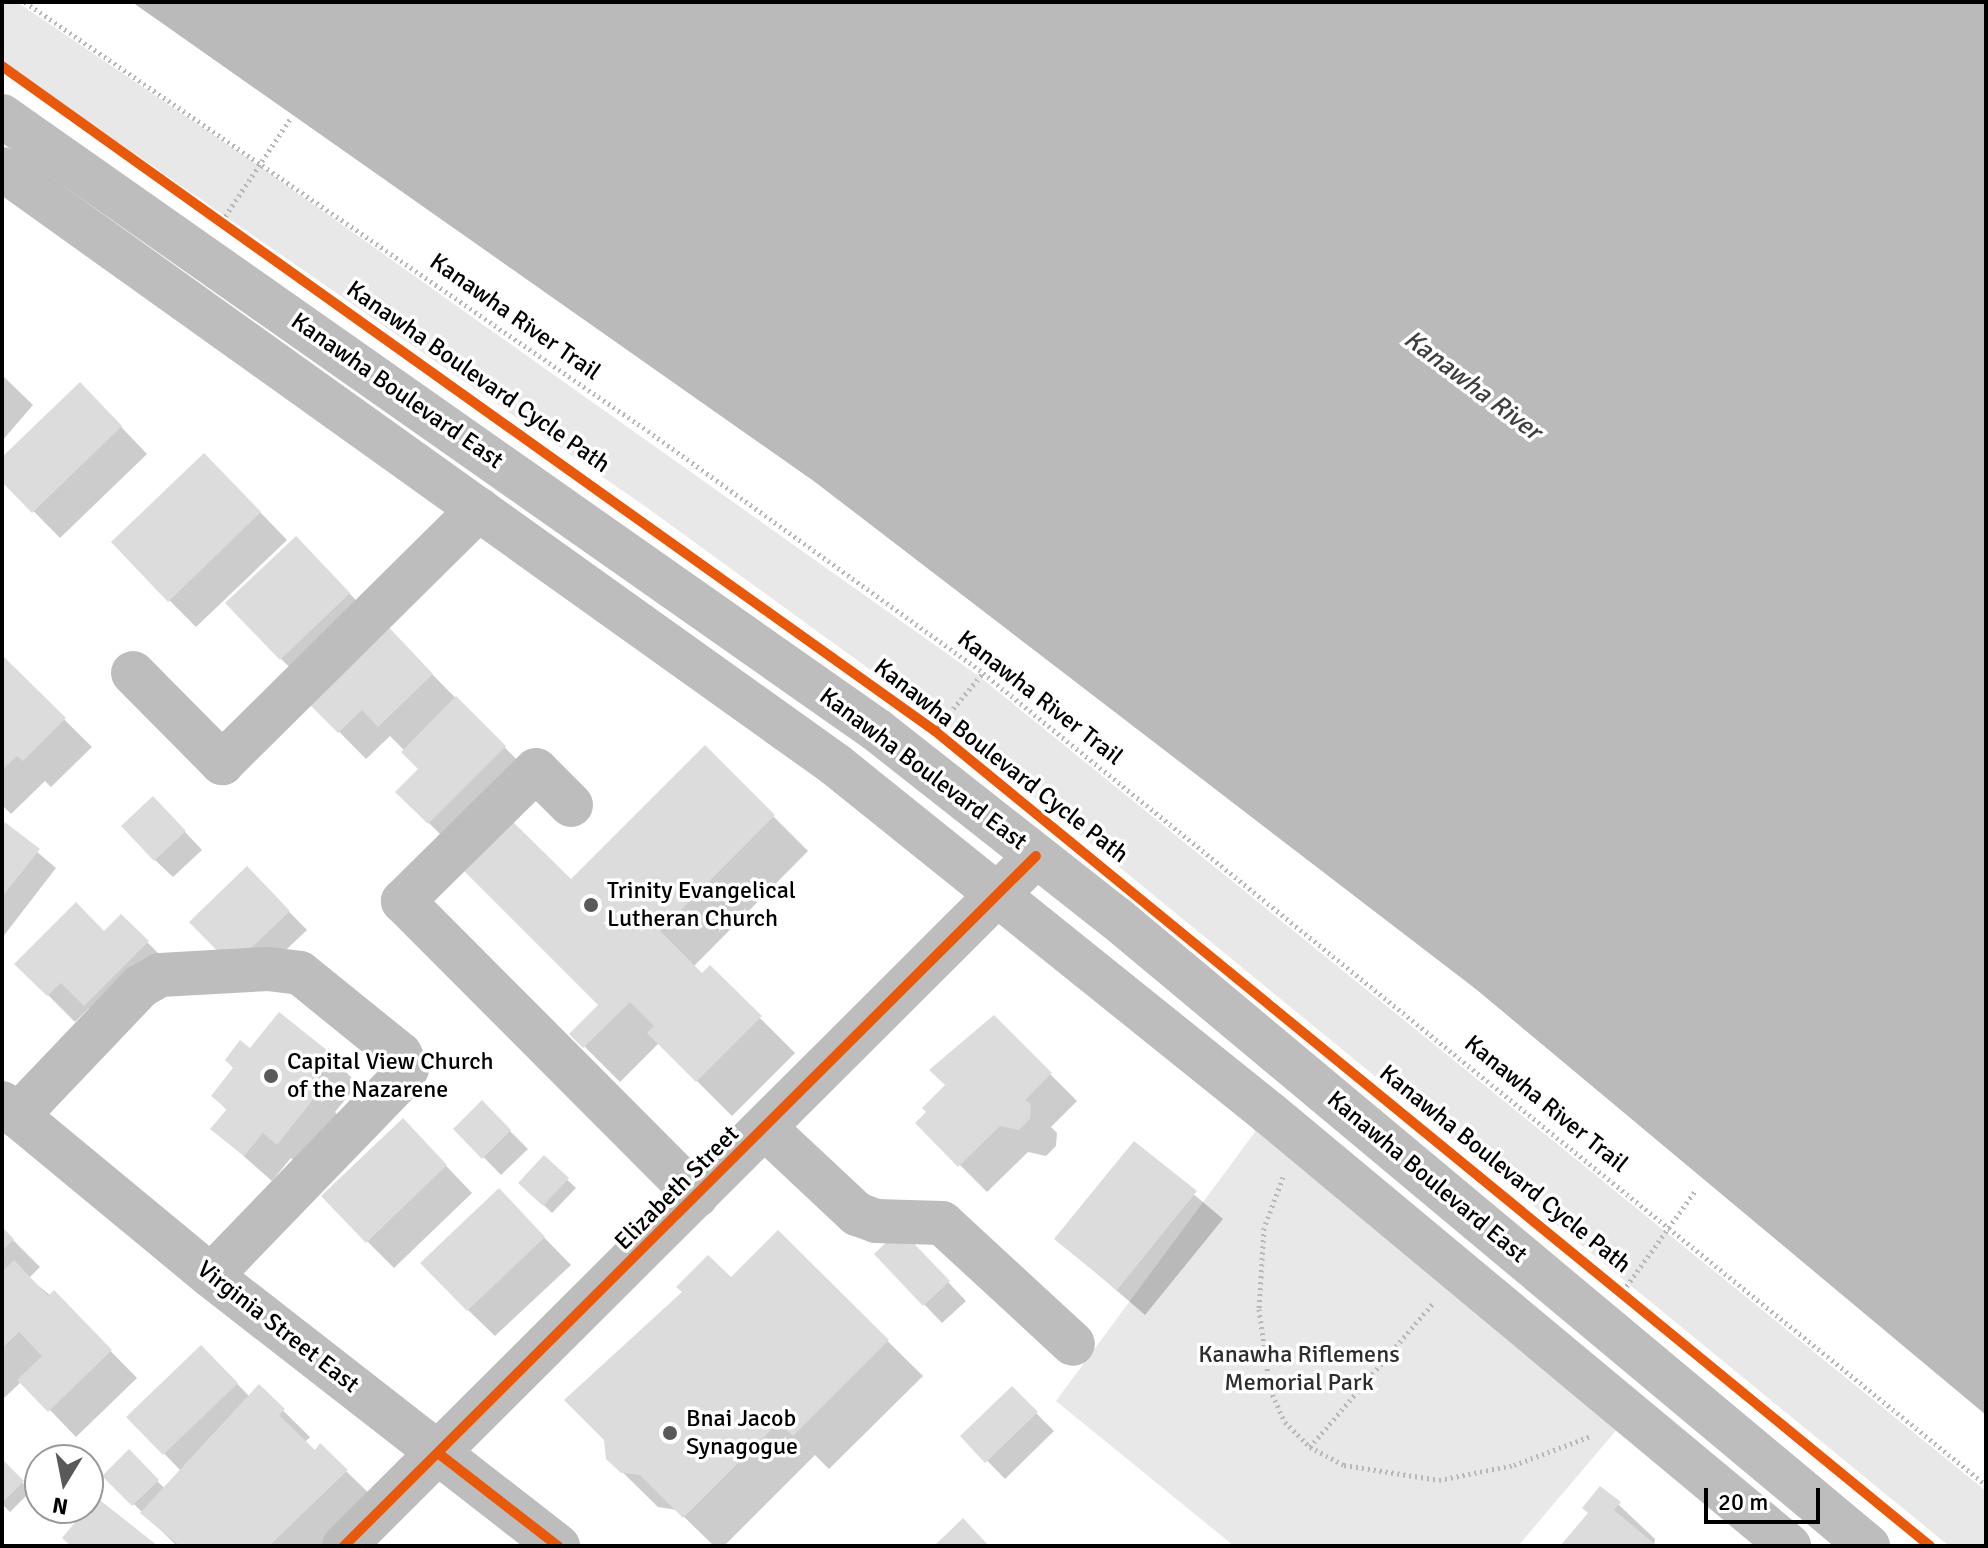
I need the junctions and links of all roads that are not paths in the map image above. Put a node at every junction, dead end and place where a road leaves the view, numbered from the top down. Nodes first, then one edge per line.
1 (3, 114) edge
2 (2, 169) edge
3 (479, 509) junction
4 (133, 673) dead end
5 (571, 805) dead end
6 (1036, 856) junction
7 (997, 894) junction
8 (9, 1110) edge
9 (765, 1128) junction
10 (697, 1196) junction
11 (211, 1276) junction
12 (1073, 1344) dead end
13 (438, 1453) junction
14 (344, 1546) edge
15 (558, 1546) edge
16 (1789, 1546) edge
17 (1868, 1546) edge

1 - 6 main road, Kanawha Boulevard East
2 - 3 main road, Kanawha Boulevard East
3 - 4 main road
3 - 7 main road, Kanawha Boulevard East
5 - 10 main road
6 - 7 main road, Elizabeth Street
6 - 17 main road, Kanawha Boulevard East
7 - 9 main road, Elizabeth Street
7 - 16 main road, Kanawha Boulevard East
8 - 11 main road, Virginia Street East
8 - 11 main road
9 - 10 main road, Elizabeth Street
9 - 12 main road
10 - 13 main road, Elizabeth Street
11 - 13 main road, Virginia Street East
13 - 14 main road, Elizabeth Street
13 - 15 main road, Virginia Street East

